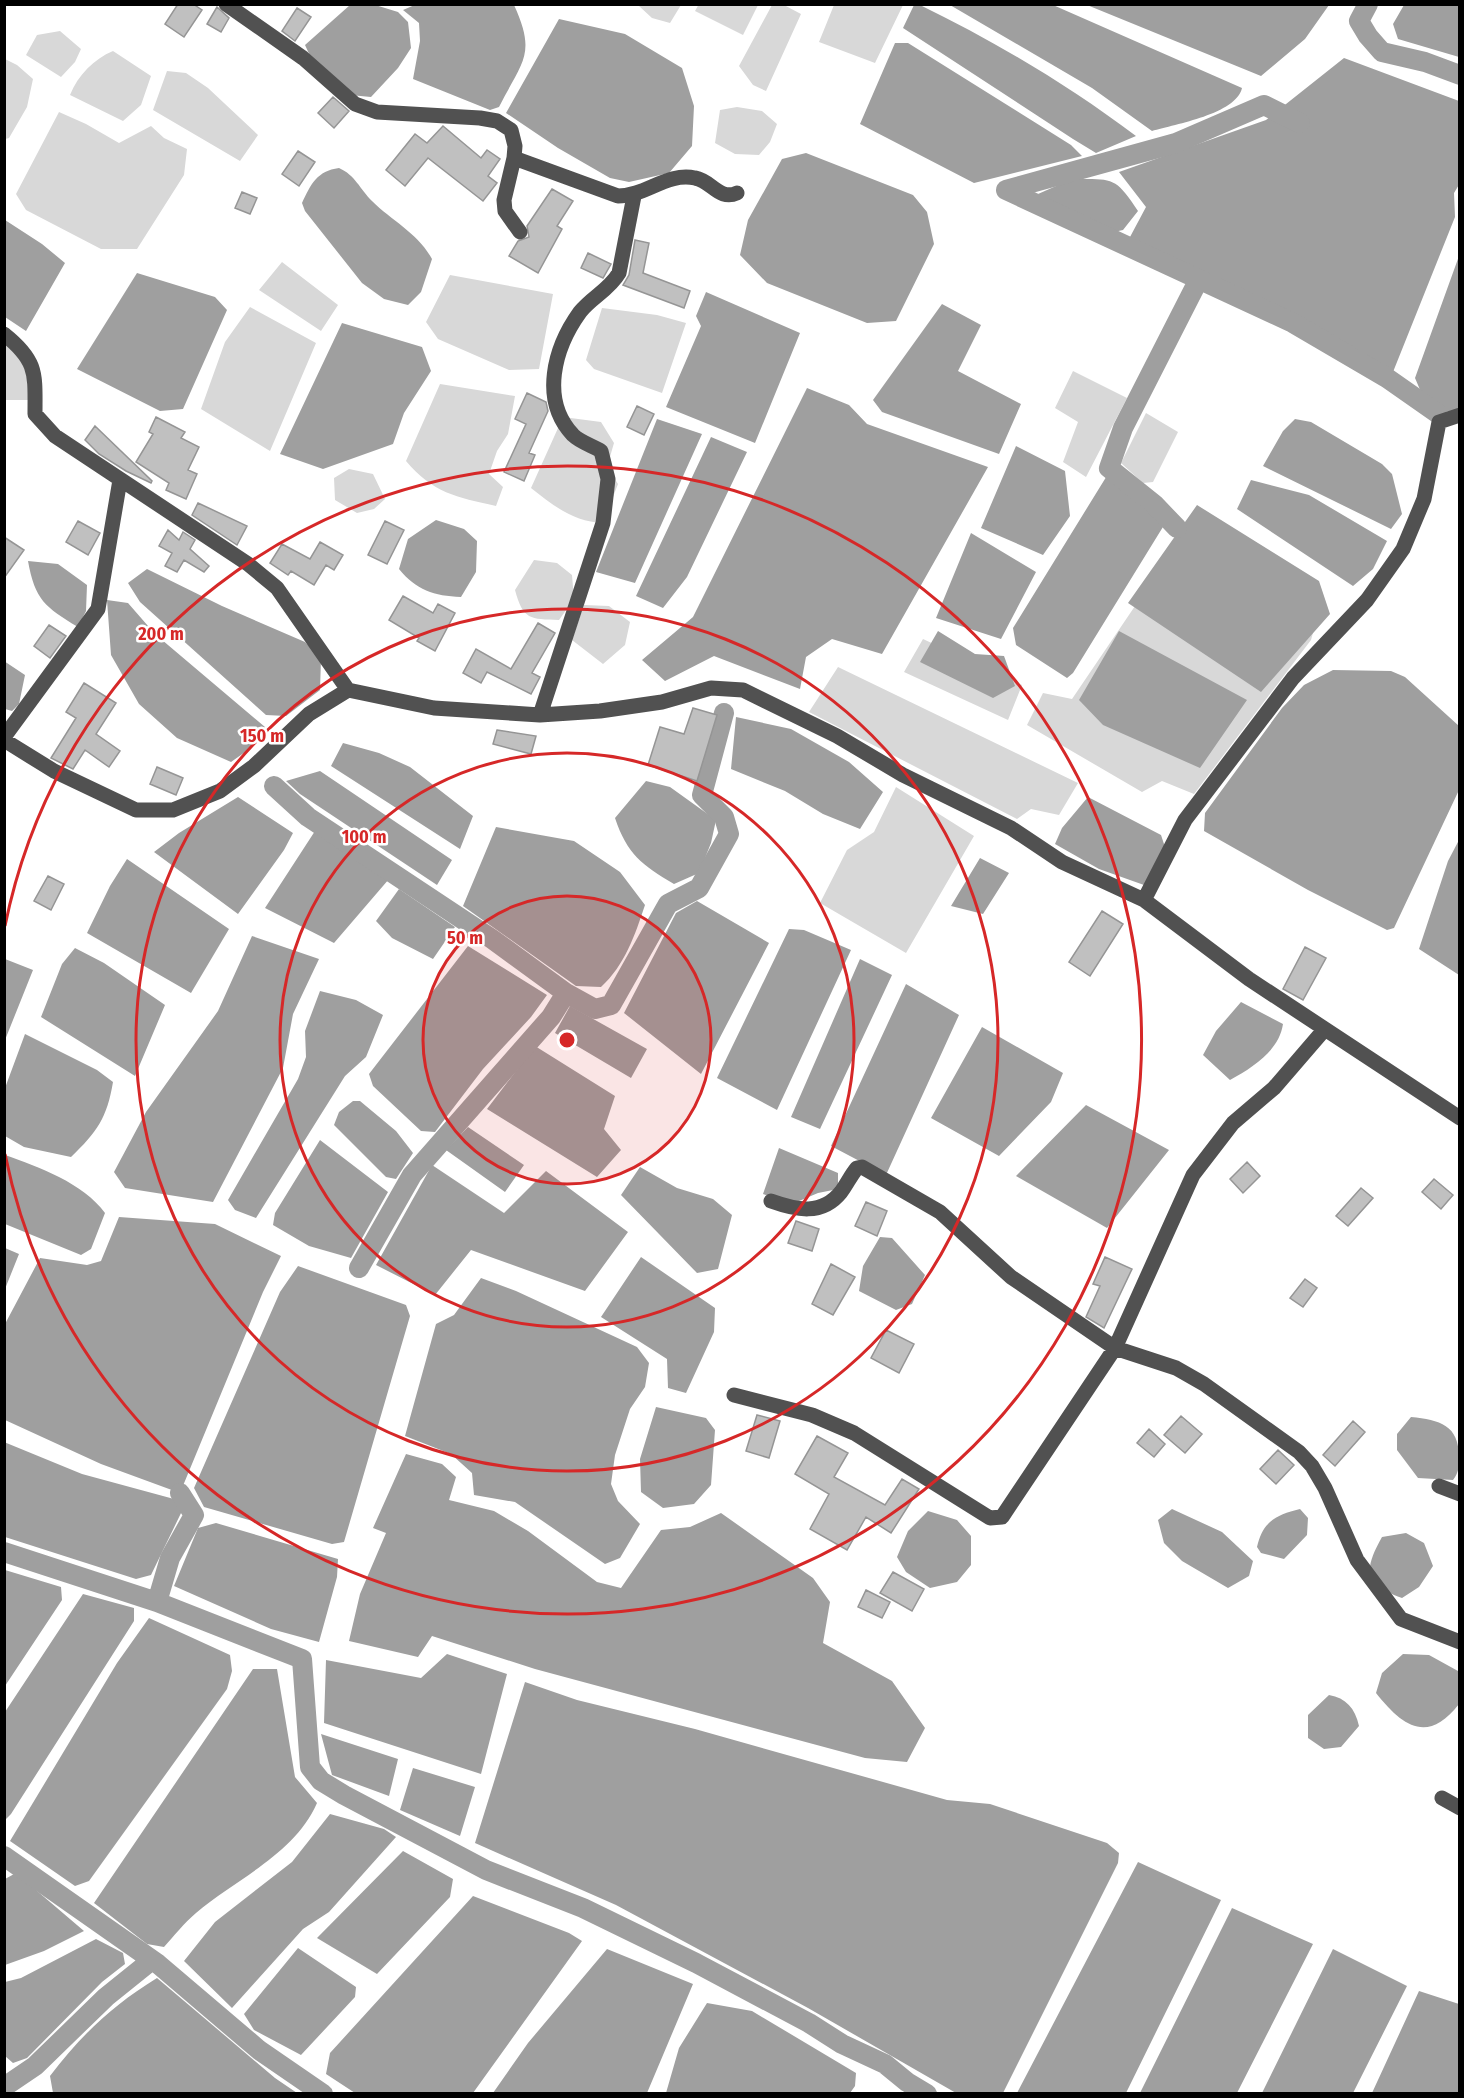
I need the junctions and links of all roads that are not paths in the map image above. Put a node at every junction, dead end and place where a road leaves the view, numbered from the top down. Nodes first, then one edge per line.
1 (226, 4) edge
2 (514, 158) junction
3 (737, 193) dead end
4 (634, 196) junction
5 (520, 232) dead end
6 (4, 334) edge
7 (1460, 415) edge
8 (120, 480) junction
9 (348, 690) junction
10 (540, 715) junction
11 (4, 738) edge
12 (1143, 900) junction
13 (1324, 1030) junction
14 (1460, 1118) edge
15 (771, 1201) dead end
16 (1115, 1348) junction
17 (734, 1395) dead end
18 (1439, 1486) dead end
19 (1460, 1494) edge
20 (1460, 1642) edge
21 (1442, 1797) dead end
22 (1460, 1808) edge

1 - 2 street
2 - 4 street
2 - 5 street
3 - 4 street
4 - 10 street
6 - 8 street
7 - 12 street
8 - 9 street
8 - 11 street
9 - 10 street
9 - 11 street
10 - 12 street
12 - 13 street
13 - 14 street
13 - 16 street
15 - 16 street
16 - 17 street
16 - 20 street
18 - 19 street
21 - 22 street

